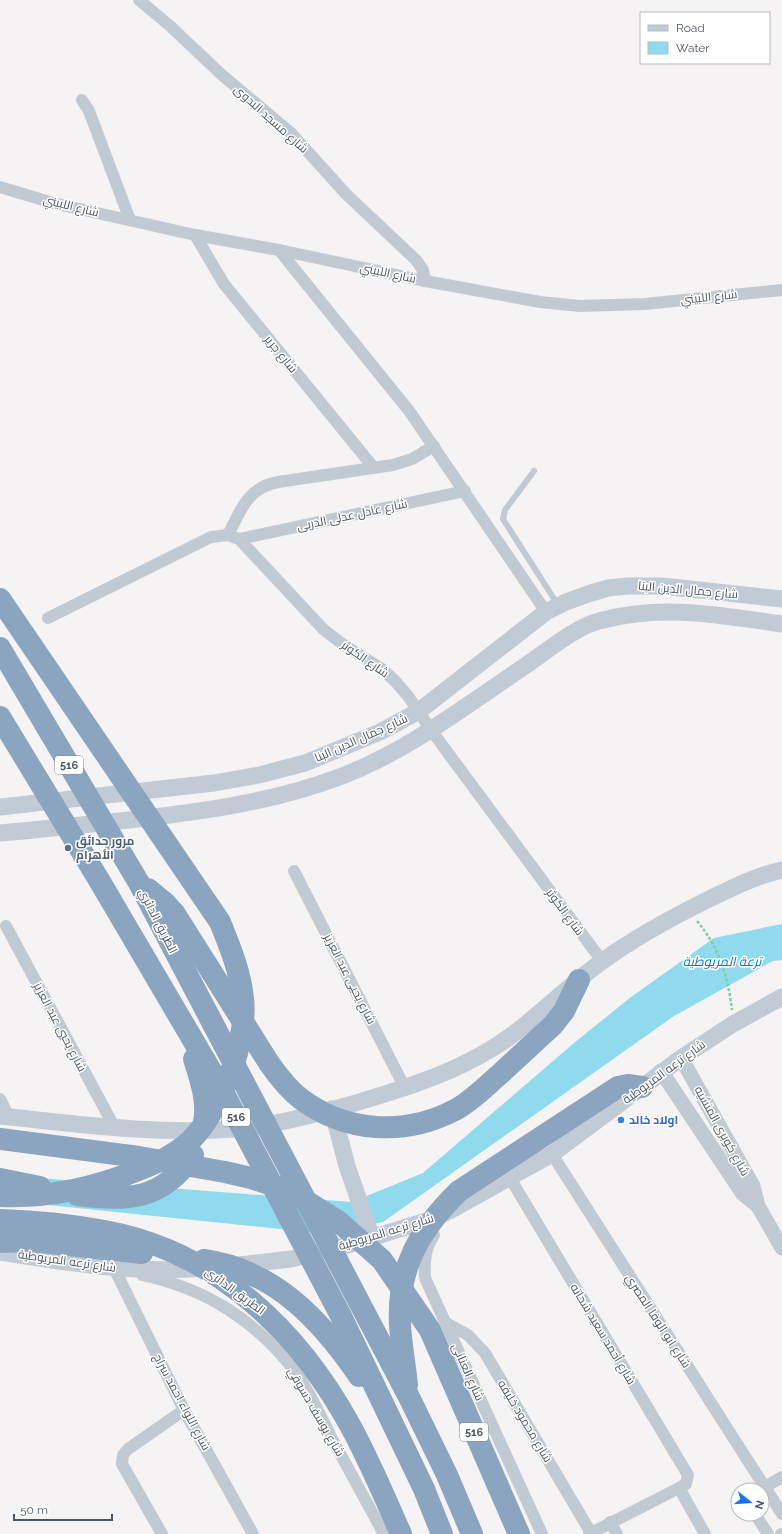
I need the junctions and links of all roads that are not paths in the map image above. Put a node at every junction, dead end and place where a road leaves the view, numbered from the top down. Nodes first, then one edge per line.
1 (139, 0) edge
2 (82, 100) dead end
3 (0, 187) edge
4 (130, 220) junction
5 (195, 235) junction
6 (279, 250) junction
7 (425, 281) junction
8 (782, 290) edge
9 (434, 446) junction
10 (374, 468) junction
11 (534, 471) dead end
12 (465, 491) junction
13 (233, 537) junction
14 (0, 599) edge
15 (782, 599) edge
16 (552, 609) junction
17 (48, 618) dead end
18 (782, 624) edge
19 (0, 648) edge
20 (419, 711) junction
21 (0, 717) edge
22 (431, 730) junction
23 (380, 732) junction
24 (390, 754) junction
25 (0, 807) edge
26 (0, 833) edge
27 (782, 870) edge
28 (294, 871) dead end
29 (139, 883) junction
30 (6, 926) dead end
31 (602, 961) junction
32 (579, 980) junction
33 (782, 997) edge
34 (182, 1020) junction
35 (681, 1058) junction
36 (661, 1071) junction
37 (642, 1087) junction
38 (405, 1088) junction
39 (0, 1099) edge
40 (332, 1109) junction
41 (5, 1116) edge
42 (115, 1128) junction
43 (0, 1139) edge
44 (552, 1154) junction
45 (510, 1178) junction
46 (0, 1179) edge
47 (0, 1196) edge
48 (758, 1206) junction
49 (451, 1210) junction
50 (0, 1220) edge
51 (370, 1232) junction
52 (0, 1242) edge
53 (782, 1248) edge
54 (0, 1252) edge
55 (114, 1268) junction
56 (446, 1323) junction
57 (409, 1398) junction
58 (184, 1410) junction
59 (400, 1438) junction
60 (782, 1477) edge
61 (762, 1482) edge
62 (770, 1484) edge
63 (679, 1488) junction
64 (770, 1495) edge
65 (782, 1514) edge
66 (610, 1522) junction
67 (760, 1522) edge
68 (590, 1533) edge
69 (162, 1534) edge
70 (254, 1534) edge
71 (384, 1534) edge
72 (401, 1534) edge
73 (442, 1534) edge
74 (472, 1534) edge
75 (519, 1534) edge
76 (542, 1534) edge
77 (617, 1534) edge
78 (705, 1534) edge
79 (768, 1534) edge

1 - 7 street, شارع مسجد البدوى
2 - 4 street
3 - 4 street, شارع اللبيني
4 - 5 street, شارع اللبيني
5 - 6 street, شارع اللبيني
5 - 10 street, شارع جرير
6 - 7 street, شارع اللبيني
6 - 9 street
7 - 8 street, شارع اللبيني
9 - 10 street
9 - 12 street
10 - 13 street
11 - 16 lane
12 - 13 street, شارع عادل عدلى الدربى
12 - 16 street
13 - 17 street
13 - 20 street, شارع الكوثر
14 - 47 highway
15 - 16 main road, شارع جمال الدين البنا
16 - 20 main road, شارع جمال الدين البنا
18 - 22 main road, شارع جمال الدين البنا
19 - 29 highway, الطريق الدائري / 516
20 - 22 street, شارع الكوثر
20 - 23 main road, شارع جمال الدين البنا
21 - 34 highway, 516
22 - 24 main road, شارع جمال الدين البنا
22 - 31 street, شارع الكوثر
23 - 24 main road
23 - 25 main road, شارع جمال الدين البنا
24 - 26 main road, شارع جمال الدين البنا
27 - 31 main road
28 - 38 street, شارع يحيى عبد العزيز
29 - 32 highway
29 - 57 highway, الطريق الدائري / 516
30 - 42 street, شارع يحيي عبد العزيز
31 - 32 main road
32 - 38 main road
33 - 35 main road, شارع ترعه المريوطية
34 - 46 highway
34 - 59 highway, 516
35 - 36 main road, شارع ترعه المريوطية
35 - 48 street, شارع كوبرى المنشيه
36 - 37 main road, شارع ترعه المريوطية
36 - 48 street, شارع كوبرى المنشيه
37 - 44 main road, شارع ترعه المريوطية
37 - 57 highway
38 - 40 main road
39 - 41 street
40 - 42 main road
40 - 51 main road
41 - 42 main road
43 - 75 highway, 516
44 - 45 main road, شارع ترعه المريوطية
44 - 61 street, شارع ابو الوفا المصري
45 - 49 main road, شارع ترعه المريوطية
45 - 63 street, شارع أحمد سعيد شحاته
48 - 53 street, شارع كوبرى المنشيه
49 - 51 main road, شارع ترعه المريوطية
49 - 56 street, شارع العنانى
50 - 72 highway, الطريق الدائري
51 - 55 main road, شارع ترعه المريوطية
52 - 59 highway
54 - 55 main road, شارع ترعه المريوطية
55 - 58 street, شارع اللواء احمد سراج
55 - 71 street, شارع يوسف دسوقي
56 - 68 street, شارع محمود خليفه
56 - 76 street, شارع العنانى
57 - 74 highway, الطريق الدائري / 516
58 - 69 street
58 - 70 street, شارع اللواء احمد سراج
59 - 73 highway, 516
60 - 62 street
63 - 66 street
63 - 78 street
64 - 65 street, شارع ابو الوفا المصري
66 - 68 street
66 - 77 street
67 - 79 street

